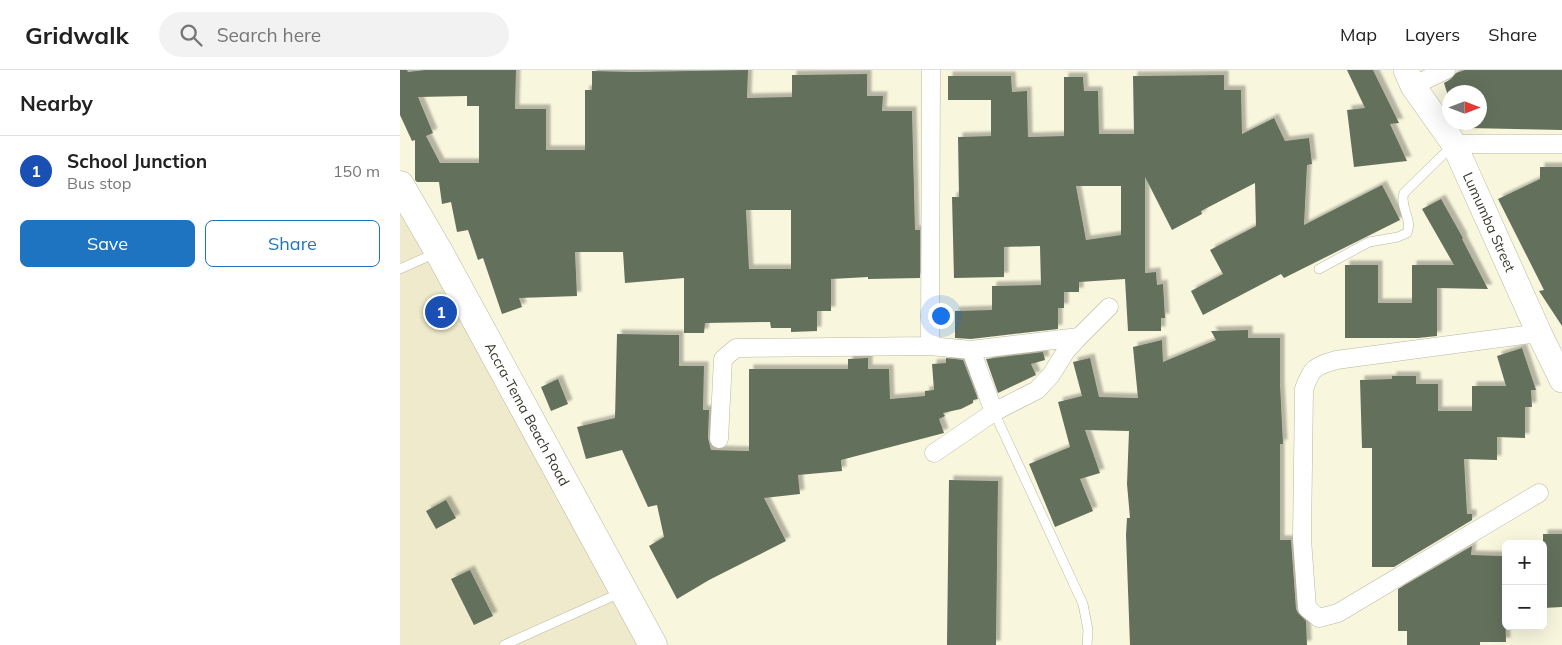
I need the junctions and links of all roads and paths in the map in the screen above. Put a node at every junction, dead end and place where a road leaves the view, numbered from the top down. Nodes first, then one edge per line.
1 (931, 70) edge
2 (1446, 70) edge
3 (1410, 78) edge
4 (1454, 144) junction
5 (1562, 144) edge
6 (400, 185) edge
7 (439, 252) junction
8 (400, 269) edge
9 (1319, 269) dead end
10 (1109, 308) dead end
11 (1539, 333) junction
12 (1079, 337) junction
13 (930, 346) junction
14 (971, 350) junction
15 (1562, 380) edge
16 (994, 412) junction
17 (719, 439) dead end
18 (934, 453) dead end
19 (1539, 492) dead end
20 (623, 592) junction
21 (504, 645) edge
22 (653, 645) edge
23 (1087, 645) edge

1 - 13 street
2 - 3 street
3 - 4 main road, Lumumba Street
4 - 5 street
4 - 9 lane
4 - 11 main road, Lumumba Street
6 - 7 main road, Accra-Tema Beach Road
7 - 8 lane
7 - 20 main road, Accra-Tema Beach Road
10 - 12 street
11 - 15 main road, Lumumba Street
11 - 19 street
12 - 14 street
12 - 16 street
13 - 14 street
13 - 17 street
14 - 16 street
16 - 18 street
16 - 23 lane
20 - 21 lane
20 - 22 main road, Accra-Tema Beach Road

